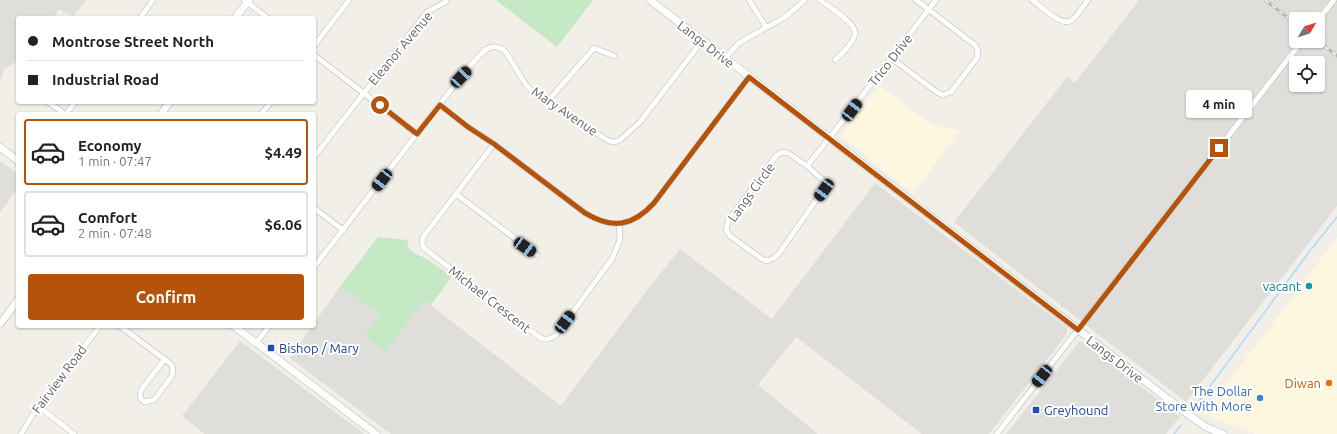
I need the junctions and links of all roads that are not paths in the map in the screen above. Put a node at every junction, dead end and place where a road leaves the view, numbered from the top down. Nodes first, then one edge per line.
1 (153, 0) edge
2 (350, 0) edge
3 (447, 0) edge
4 (650, 0) edge
5 (749, 0) edge
6 (805, 0) edge
7 (820, 0) edge
8 (916, 0) edge
9 (936, 0) edge
10 (1032, 0) edge
11 (1088, 0) edge
12 (1334, 0) edge
13 (247, 1) edge
14 (929, 9) junction
15 (1324, 12) edge
16 (141, 16) edge
17 (236, 16) edge
18 (266, 16) edge
19 (766, 27) junction
20 (702, 41) junction
21 (316, 43) edge
22 (1297, 48) edge
23 (316, 56) edge
24 (614, 56) dead end
25 (725, 58) junction
26 (892, 58) junction
27 (835, 60) dead end
28 (749, 77) junction
29 (363, 93) junction
30 (547, 102) junction
31 (51, 104) edge
32 (73, 104) edge
33 (269, 104) edge
34 (440, 105) junction
35 (62, 112) edge
36 (67, 112) edge
37 (263, 112) edge
38 (417, 134) junction
39 (829, 138) junction
40 (494, 144) junction
41 (0, 147) edge
42 (316, 154) edge
43 (16, 159) edge
44 (807, 166) junction
45 (456, 194) junction
46 (316, 210) edge
47 (619, 224) junction
48 (343, 230) junction
49 (537, 255) dead end
50 (316, 264) edge
51 (16, 303) edge
52 (0, 324) edge
53 (98, 328) edge
54 (123, 328) edge
55 (237, 328) edge
56 (267, 328) edge
57 (1078, 330) junction
58 (256, 343) junction
59 (164, 360) junction
60 (38, 406) junction
61 (21, 434) edge
62 (74, 434) edge
63 (376, 434) edge
64 (997, 434) edge
65 (1223, 434) edge

1 - 16 street
2 - 21 street
3 - 29 street, Eleanor Avenue
4 - 20 street, Langs Drive
5 - 19 street
6 - 19 street
7 - 27 street
8 - 14 street
9 - 14 street, Trico Drive
10 - 11 street
12 - 15 street
13 - 17 street
13 - 18 street
14 - 26 street, Trico Drive
14 - 26 street
19 - 25 street
20 - 25 street, Langs Drive
20 - 30 street, Mary Avenue
22 - 57 street
23 - 29 street
24 - 30 street
25 - 28 street, Langs Drive
26 - 39 street, Trico Drive
28 - 39 street, Langs Drive
28 - 47 street
29 - 38 street
29 - 42 street, Eleanor Avenue
30 - 34 street, Mary Avenue
31 - 35 street
32 - 36 street
33 - 37 street
34 - 38 street, Mary Avenue
34 - 40 street
38 - 48 street, Mary Avenue
39 - 44 street
39 - 57 street, Langs Drive
40 - 45 street, Michael Crescent
40 - 47 street
41 - 43 street
44 - 44 street, Langs Circle
45 - 47 street, Michael Crescent
45 - 49 street
46 - 48 street
48 - 50 street, Mary Avenue
51 - 52 street
53 - 60 street, Fairview Road
54 - 59 street
55 - 58 street
56 - 58 street
57 - 64 street
57 - 65 street, Langs Drive
58 - 63 street
59 - 59 street
60 - 61 street, Fairview Road
60 - 62 street

